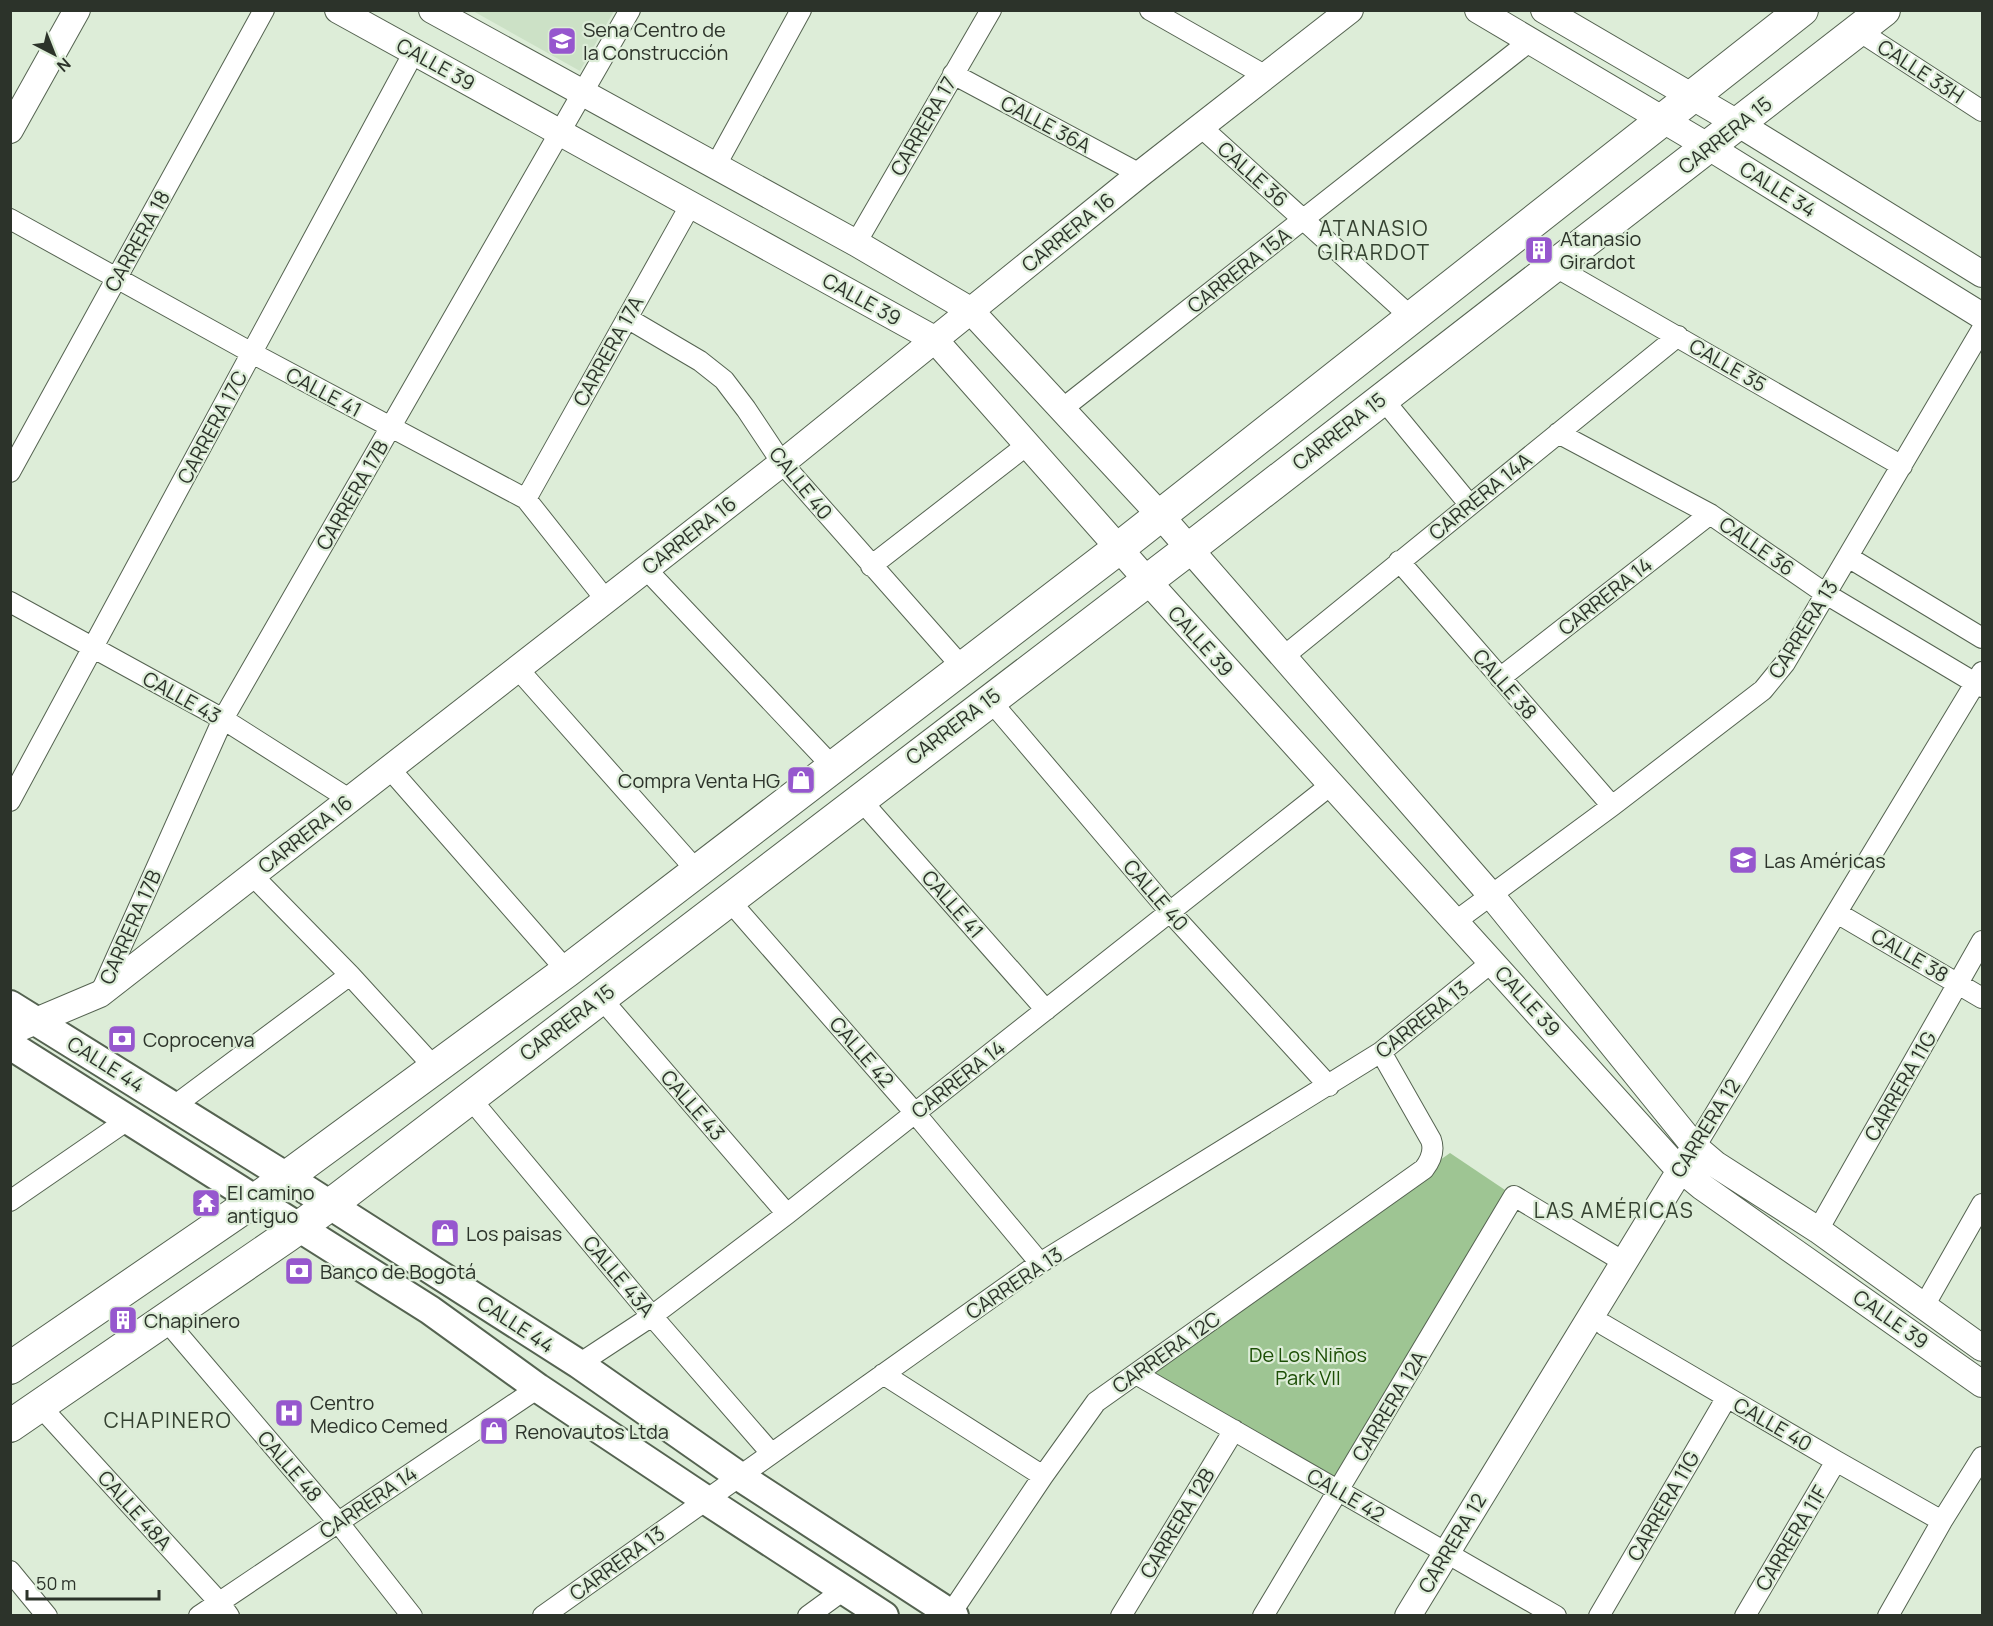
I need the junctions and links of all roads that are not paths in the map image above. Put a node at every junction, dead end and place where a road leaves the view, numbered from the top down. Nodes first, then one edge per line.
1 (76, 10) edge
2 (264, 10) edge
3 (338, 10) edge
4 (432, 10) edge
5 (630, 10) edge
6 (801, 10) edge
7 (991, 10) edge
8 (1150, 10) edge
9 (1350, 10) edge
10 (1478, 10) edge
11 (1544, 10) edge
12 (1802, 10) edge
13 (1884, 10) edge
14 (1859, 31) junction
15 (1530, 41) junction
16 (414, 52) junction
17 (953, 74) junction
18 (1266, 76) junction
19 (583, 93) junction
20 (1692, 96) junction
21 (1983, 111) edge
22 (1662, 119) junction
23 (1739, 124) junction
24 (1201, 127) junction
25 (10, 130) edge
26 (560, 132) junction
27 (1709, 147) junction
28 (716, 165) junction
29 (1140, 174) junction
30 (691, 204) junction
31 (10, 219) edge
32 (1303, 220) junction
33 (856, 243) junction
34 (1554, 266) junction
35 (1983, 274) edge
36 (117, 277) junction
37 (970, 310) junction
38 (1983, 316) edge
39 (1411, 317) junction
40 (627, 318) junction
41 (1983, 329) edge
42 (1678, 336) junction
43 (934, 339) junction
44 (252, 353) junction
45 (1382, 398) junction
46 (1062, 410) junction
47 (390, 428) junction
48 (1558, 433) junction
49 (1027, 445) junction
50 (782, 464) junction
51 (1902, 466) junction
52 (10, 472) edge
53 (526, 499) junction
54 (1469, 504) junction
55 (1710, 514) junction
56 (1160, 516) junction
57 (1119, 548) junction
58 (1189, 548) junction
59 (1848, 558) junction
60 (1399, 561) junction
61 (871, 566) junction
62 (646, 569) junction
63 (1147, 580) junction
64 (1826, 594) junction
65 (606, 600) junction
66 (10, 602) edge
67 (1983, 638) edge
68 (93, 647) junction
69 (1283, 657) junction
70 (962, 667) junction
71 (518, 669) junction
72 (1500, 678) junction
73 (1980, 680) edge
74 (989, 699) junction
75 (223, 719) junction
76 (833, 767) junction
77 (389, 768) junction
78 (1332, 784) junction
79 (860, 798) junction
80 (349, 800) junction
81 (10, 801) edge
82 (1612, 806) junction
83 (697, 871) junction
84 (252, 875) junction
85 (1491, 895) junction
86 (728, 899) junction
87 (1170, 912) junction
88 (1837, 913) junction
89 (1456, 921) junction
90 (1983, 941) edge
91 (1492, 962) junction
92 (567, 970) junction
93 (350, 975) junction
94 (1958, 984) junction
95 (100, 994) junction
96 (600, 997) junction
97 (1983, 998) edge
98 (10, 1005) edge
99 (1046, 1010) junction
100 (37, 1021) junction
101 (10, 1032) edge
102 (10, 1046) edge
103 (1381, 1052) junction
104 (434, 1067) junction
105 (1329, 1086) junction
106 (469, 1097) junction
107 (174, 1106) junction
108 (915, 1113) junction
109 (129, 1119) junction
110 (1701, 1152) junction
111 (1687, 1174) junction
112 (287, 1177) junction
113 (255, 1200) junction
114 (10, 1201) edge
115 (1983, 1204) edge
116 (329, 1205) junction
117 (787, 1214) junction
118 (298, 1228) junction
119 (1818, 1230) junction
120 (1624, 1262) junction
121 (1040, 1263) junction
122 (1924, 1306) junction
123 (652, 1316) junction
124 (165, 1319) junction
125 (1604, 1325) junction
126 (1983, 1348) edge
127 (579, 1364) junction
128 (10, 1368) edge
129 (883, 1374) junction
130 (1136, 1374) junction
131 (1983, 1384) edge
132 (538, 1388) junction
133 (1727, 1397) junction
134 (40, 1406) junction
135 (10, 1426) edge
136 (1234, 1430) junction
137 (771, 1454) junction
138 (1983, 1457) edge
139 (1836, 1461) junction
140 (739, 1476) junction
141 (1043, 1476) junction
142 (1339, 1491) junction
143 (706, 1500) junction
144 (1942, 1521) junction
145 (338, 1522) junction
146 (1453, 1557) junction
147 (10, 1571) edge
148 (845, 1589) junction
149 (224, 1609) edge
150 (548, 1614) edge
151 (953, 1615) edge
152 (47, 1616) edge
153 (199, 1616) edge
154 (412, 1616) edge
155 (807, 1616) edge
156 (884, 1616) edge
157 (1121, 1616) edge
158 (1263, 1616) edge
159 (1408, 1616) edge
160 (1427, 1616) edge
161 (1556, 1616) edge
162 (1599, 1616) edge
163 (1745, 1616) edge
164 (1888, 1616) edge

1 - 25 street
2 - 36 street, CARRERA 18
3 - 16 street, CALLE 39
4 - 19 street, CALLE 39
5 - 19 street, CARRERA 17B
6 - 28 street
7 - 17 street, CARRERA 17
8 - 18 street
9 - 18 street, CARRERA 16
10 - 15 street, CALLE 34
11 - 20 street, CALLE 34
12 - 20 main road, CARRERA 15
13 - 14 main road, CARRERA 15
14 - 21 street, CALLE 33H
14 - 23 main road, CARRERA 15
15 - 22 street, CALLE 34
15 - 32 street, CARRERA 15A
16 - 26 street, CALLE 39
16 - 44 street, CARRERA 17C
17 - 29 street, CALLE 36A
17 - 33 street, CARRERA 17
18 - 24 street, CARRERA 16
19 - 26 street, CARRERA 17B
19 - 28 street, CALLE 39
20 - 22 main road, CARRERA 15
20 - 23 street, CALLE 34
22 - 27 street, CALLE 34
22 - 39 main road, CARRERA 15
23 - 27 main road, CARRERA 15
23 - 35 street, CALLE 34
24 - 29 street, CARRERA 16
24 - 32 street, CALLE 36
26 - 30 street, CALLE 39
26 - 47 street, CARRERA 17B
27 - 34 main road, CARRERA 15
27 - 38 street, CALLE 34
28 - 33 street, CALLE 39
29 - 37 street, CARRERA 16
30 - 40 street, CARRERA 17A
30 - 43 street, CALLE 39
31 - 36 street, CALLE 41
32 - 39 street, CALLE 36
32 - 46 street, CARRERA 15A
33 - 37 street, CALLE 39
34 - 42 street, CALLE 35
34 - 45 main road, CARRERA 15
36 - 44 street, CALLE 41
36 - 52 street, CARRERA 18
37 - 43 street, CARRERA 16
37 - 46 street, CALLE 39
39 - 56 main road, CARRERA 15
40 - 50 street, CALLE 40
40 - 53 street, CARRERA 17A
41 - 51 street, CARRERA 13
42 - 48 street, CARRERA 14A
42 - 51 street, CALLE 35
43 - 49 street, CALLE 39
43 - 50 street, CARRERA 16
44 - 47 street, CALLE 41
44 - 68 street, CARRERA 17C
45 - 54 street
45 - 58 main road, CARRERA 15
46 - 56 street, CALLE 39
47 - 53 street, CALLE 41
47 - 75 street, CARRERA 17B
48 - 54 street, CARRERA 14A
48 - 55 street, CALLE 36
49 - 57 street, CALLE 39
49 - 61 street
50 - 61 street, CALLE 40
50 - 62 street, CARRERA 16
51 - 59 street, CARRERA 13
53 - 65 street, CALLE 41
54 - 60 street, CARRERA 14A
55 - 64 street, CALLE 36
55 - 72 street, CARRERA 14
56 - 57 main road, CARRERA 15
56 - 58 street, CALLE 39
57 - 63 street, CALLE 39
57 - 70 main road, CARRERA 15
58 - 63 main road, CARRERA 15
58 - 69 street, CALLE 39
59 - 64 street, CARRERA 13
59 - 67 street
60 - 69 street, CARRERA 14A
60 - 72 street, CALLE 38
61 - 70 street, CALLE 40
62 - 65 street, CARRERA 16
62 - 76 street
63 - 74 main road, CARRERA 15
63 - 78 street, CALLE 39
64 - 73 street, CALLE 36
64 - 82 street, CARRERA 13
65 - 71 street, CARRERA 16
66 - 68 street, CALLE 43
68 - 75 street, CALLE 43
68 - 81 street, CARRERA 17C
69 - 85 street, CALLE 39
70 - 76 main road, CARRERA 15
71 - 77 street, CARRERA 16
71 - 83 street
72 - 82 street, CALLE 38
73 - 88 street, CARRERA 12
74 - 79 main road, CARRERA 15
74 - 87 street, CALLE 40
75 - 80 street, CALLE 43
75 - 95 street, CARRERA 17B
76 - 83 main road, CARRERA 15
77 - 80 street, CARRERA 16
77 - 92 street
78 - 87 street, CARRERA 14
78 - 89 street, CALLE 39
79 - 86 main road, CARRERA 15
79 - 99 street, CALLE 41
80 - 84 street, CARRERA 16
82 - 85 street, CARRERA 13
83 - 92 main road, CARRERA 15
84 - 93 street
84 - 95 street, CARRERA 16
85 - 89 street, CARRERA 13
85 - 110 street, CALLE 39
86 - 96 main road, CARRERA 15
86 - 108 street, CALLE 42
87 - 99 street, CARRERA 14
87 - 105 street, CALLE 40
88 - 94 street, CALLE 38
88 - 110 street, CARRERA 12
89 - 91 street, CALLE 39
90 - 94 street, CARRERA 11G
91 - 103 street, CARRERA 13
91 - 111 street, CALLE 39
92 - 104 main road, CARRERA 15
93 - 104 street
93 - 107 street
94 - 97 street, CALLE 38
94 - 119 street, CARRERA 11G
95 - 100 street, CARRERA 16
96 - 106 main road, CARRERA 15
96 - 117 street, CALLE 43
98 - 100 main road, CALLE 44
99 - 108 street, CARRERA 14
100 - 101 street, CARRERA 16
100 - 107 main road, CALLE 44
102 - 109 main road, CALLE 44
103 - 105 street, CARRERA 13
103 - 130 street, CARRERA 12C
104 - 112 main road, CARRERA 15
105 - 121 street, CARRERA 13
106 - 116 main road, CARRERA 15
106 - 123 street, CALLE 43A
107 - 112 main road, CALLE 44
108 - 117 street, CARRERA 14
108 - 121 street, CALLE 42
109 - 113 main road, CALLE 44
109 - 114 street
110 - 111 street, CARRERA 12
110 - 119 street, CALLE 39
111 - 120 street, CARRERA 12
111 - 125 street, CARRERA 12
111 - 131 street, CALLE 39
112 - 113 main road, CARRERA 15
112 - 116 main road, CALLE 44
113 - 118 main road, CALLE 44
113 - 128 main road, CARRERA 15
115 - 122 street
116 - 118 main road, CARRERA 15
116 - 127 main road, CALLE 44
117 - 123 street, CARRERA 14
118 - 124 main road, CARRERA 15
118 - 132 main road, CALLE 44
119 - 122 street, CALLE 39
120 - 142 street, CARRERA 12A
120 - 146 street, CARRERA 12
121 - 129 street, CARRERA 13
122 - 126 street, CALLE 39
123 - 127 street, CARRERA 14
123 - 137 street, CALLE 43A
124 - 134 main road, CARRERA 15
124 - 145 street, CALLE 48
125 - 133 street, CALLE 40
125 - 146 street, CARRERA 12
127 - 140 main road, CALLE 44
129 - 137 street, CARRERA 13
129 - 141 street
130 - 136 street, CALLE 42
130 - 141 street, CARRERA 12C
132 - 143 main road, CALLE 44
132 - 145 street, CARRERA 14
133 - 139 street, CALLE 40
133 - 162 street, CARRERA 11G
134 - 135 main road, CARRERA 15
134 - 149 street, CALLE 48A
136 - 142 street, CALLE 42
136 - 157 street, CARRERA 12B
137 - 140 street, CARRERA 13
138 - 144 street
139 - 144 street, CALLE 40
139 - 163 street, CARRERA 11F
140 - 143 street, CARRERA 13
140 - 151 main road, CALLE 44
141 - 151 street, CARRERA 12C
142 - 146 street, CALLE 42
142 - 158 street, CARRERA 12A
143 - 148 main road, CALLE 44
143 - 150 street, CARRERA 13
144 - 164 street
145 - 149 street, CARRERA 14
145 - 154 street, CALLE 48
146 - 159 street, CARRERA 12
146 - 160 street, CARRERA 12
146 - 161 street, CALLE 42
147 - 152 street
148 - 155 street
148 - 156 main road, CALLE 44
149 - 153 street, CARRERA 14

